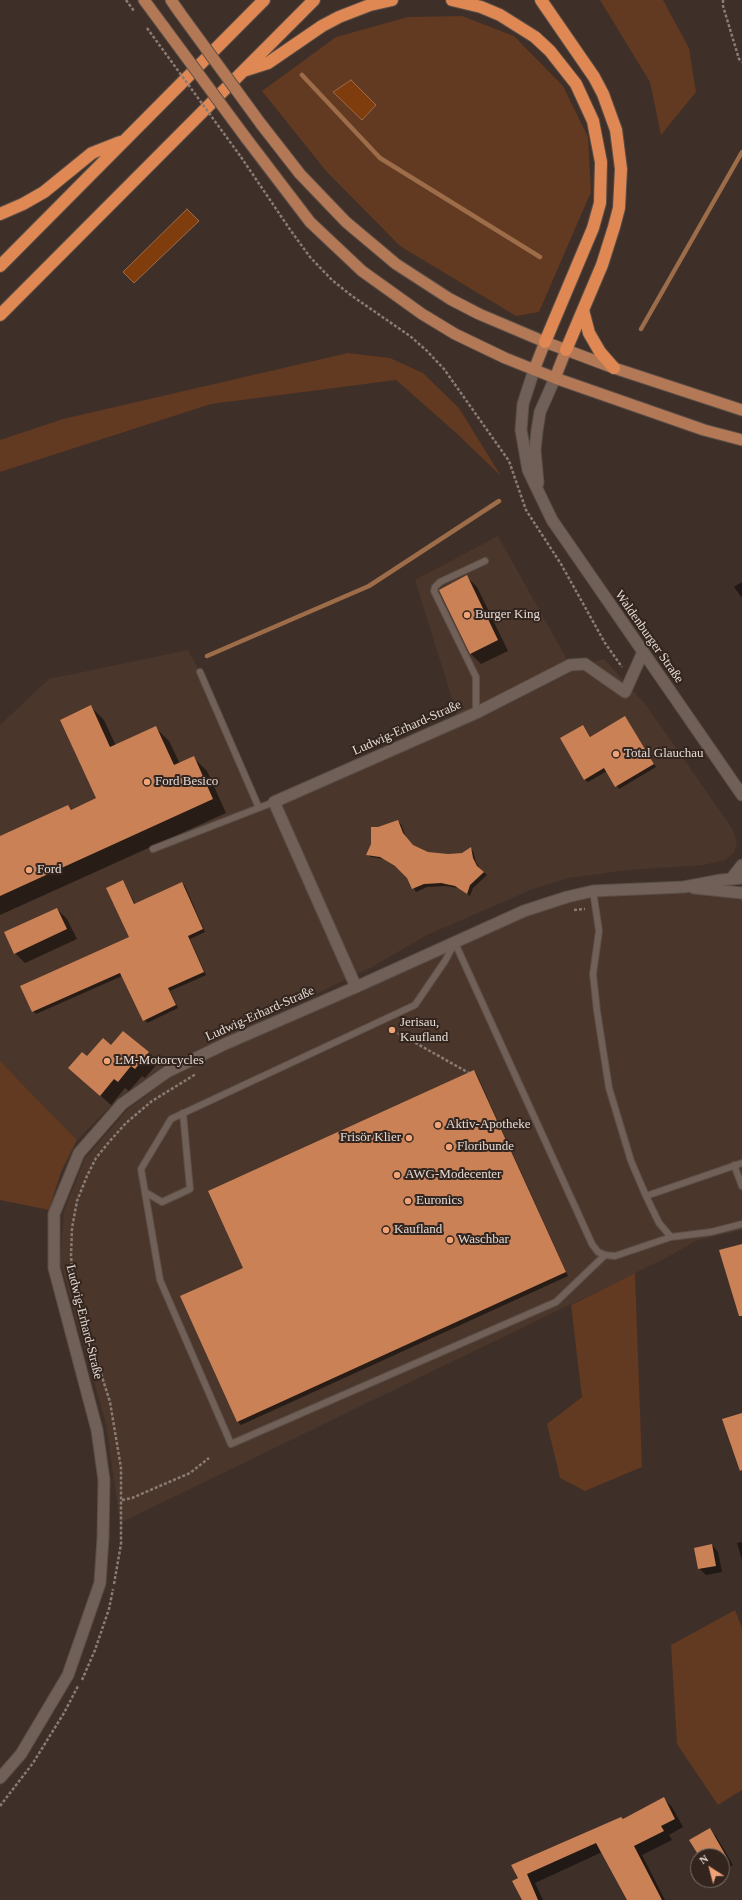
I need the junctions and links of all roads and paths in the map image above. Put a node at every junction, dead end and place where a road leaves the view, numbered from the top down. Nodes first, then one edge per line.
1 (144, 0) edge
2 (171, 0) edge
3 (264, 0) edge
4 (314, 0) edge
5 (392, 0) edge
6 (452, 0) edge
7 (541, 0) edge
8 (723, 0) edge
9 (147, 28) dead end
10 (742, 62) edge
11 (242, 71) junction
12 (125, 140) junction
13 (0, 214) edge
14 (0, 266) edge
15 (583, 310) junction
16 (0, 315) edge
17 (545, 342) junction
18 (566, 350) junction
19 (614, 368) junction
20 (534, 370) junction
21 (555, 378) junction
22 (742, 410) edge
23 (742, 440) edge
24 (539, 491) junction
25 (485, 561) dead end
26 (643, 652) junction
27 (200, 672) dead end
28 (631, 678) junction
29 (476, 714) junction
30 (742, 795) edge
31 (274, 802) junction
32 (259, 808) junction
33 (153, 849) dead end
34 (742, 865) edge
35 (736, 878) edge
36 (684, 887) junction
37 (593, 891) junction
38 (742, 893) edge
39 (596, 908) junction
40 (568, 911) dead end
41 (455, 943) junction
42 (356, 987) junction
43 (378, 1022) junction
44 (202, 1071) dead end
45 (469, 1072) dead end
46 (182, 1113) junction
47 (742, 1163) edge
48 (734, 1165) junction
49 (742, 1186) edge
50 (145, 1192) junction
51 (646, 1196) junction
52 (742, 1224) edge
53 (671, 1237) junction
54 (605, 1255) junction
55 (209, 1458) dead end
56 (122, 1500) junction
57 (0, 1778) edge
58 (0, 1806) edge

1 - 20 main road, bridge
2 - 17 main road, bridge
3 - 12 highway
4 - 11 highway
5 - 11 highway
6 - 17 highway
7 - 15 highway
8 - 10 path
9 - 28 path, bridge
11 - 16 highway
12 - 13 highway
12 - 14 highway
15 - 18 highway
15 - 19 highway
17 - 18 main road
17 - 20 main road
18 - 19 main road
18 - 21 main road
19 - 22 main road
20 - 21 main road
20 - 24 street, Waldenburger Straße
21 - 23 main road
21 - 24 street, Waldenburger Straße
24 - 26 street, Waldenburger Straße
25 - 29 lane
26 - 28 street, Ludwig-Erhard-Straße
26 - 30 street, Waldenburger Straße
27 - 32 lane
28 - 29 street, Ludwig-Erhard-Straße
29 - 31 street, Ludwig-Erhard-Straße
31 - 32 lane
31 - 42 street
32 - 33 lane
34 - 35 street
35 - 36 street, Ludwig-Erhard-Straße
36 - 37 street, Ludwig-Erhard-Straße
36 - 38 street, Ludwig-Erhard-Straße
37 - 39 lane
37 - 41 street, Ludwig-Erhard-Straße
39 - 40 path
39 - 51 lane
41 - 42 street, Ludwig-Erhard-Straße
41 - 43 lane
41 - 54 lane
42 - 57 street, Ludwig-Erhard-Straße
43 - 45 path
43 - 46 lane
44 - 56 path
46 - 50 lane
46 - 50 lane
47 - 48 lane
48 - 49 lane
48 - 51 lane
50 - 54 lane
51 - 53 lane
52 - 53 lane
53 - 54 lane
55 - 56 path
56 - 58 path

